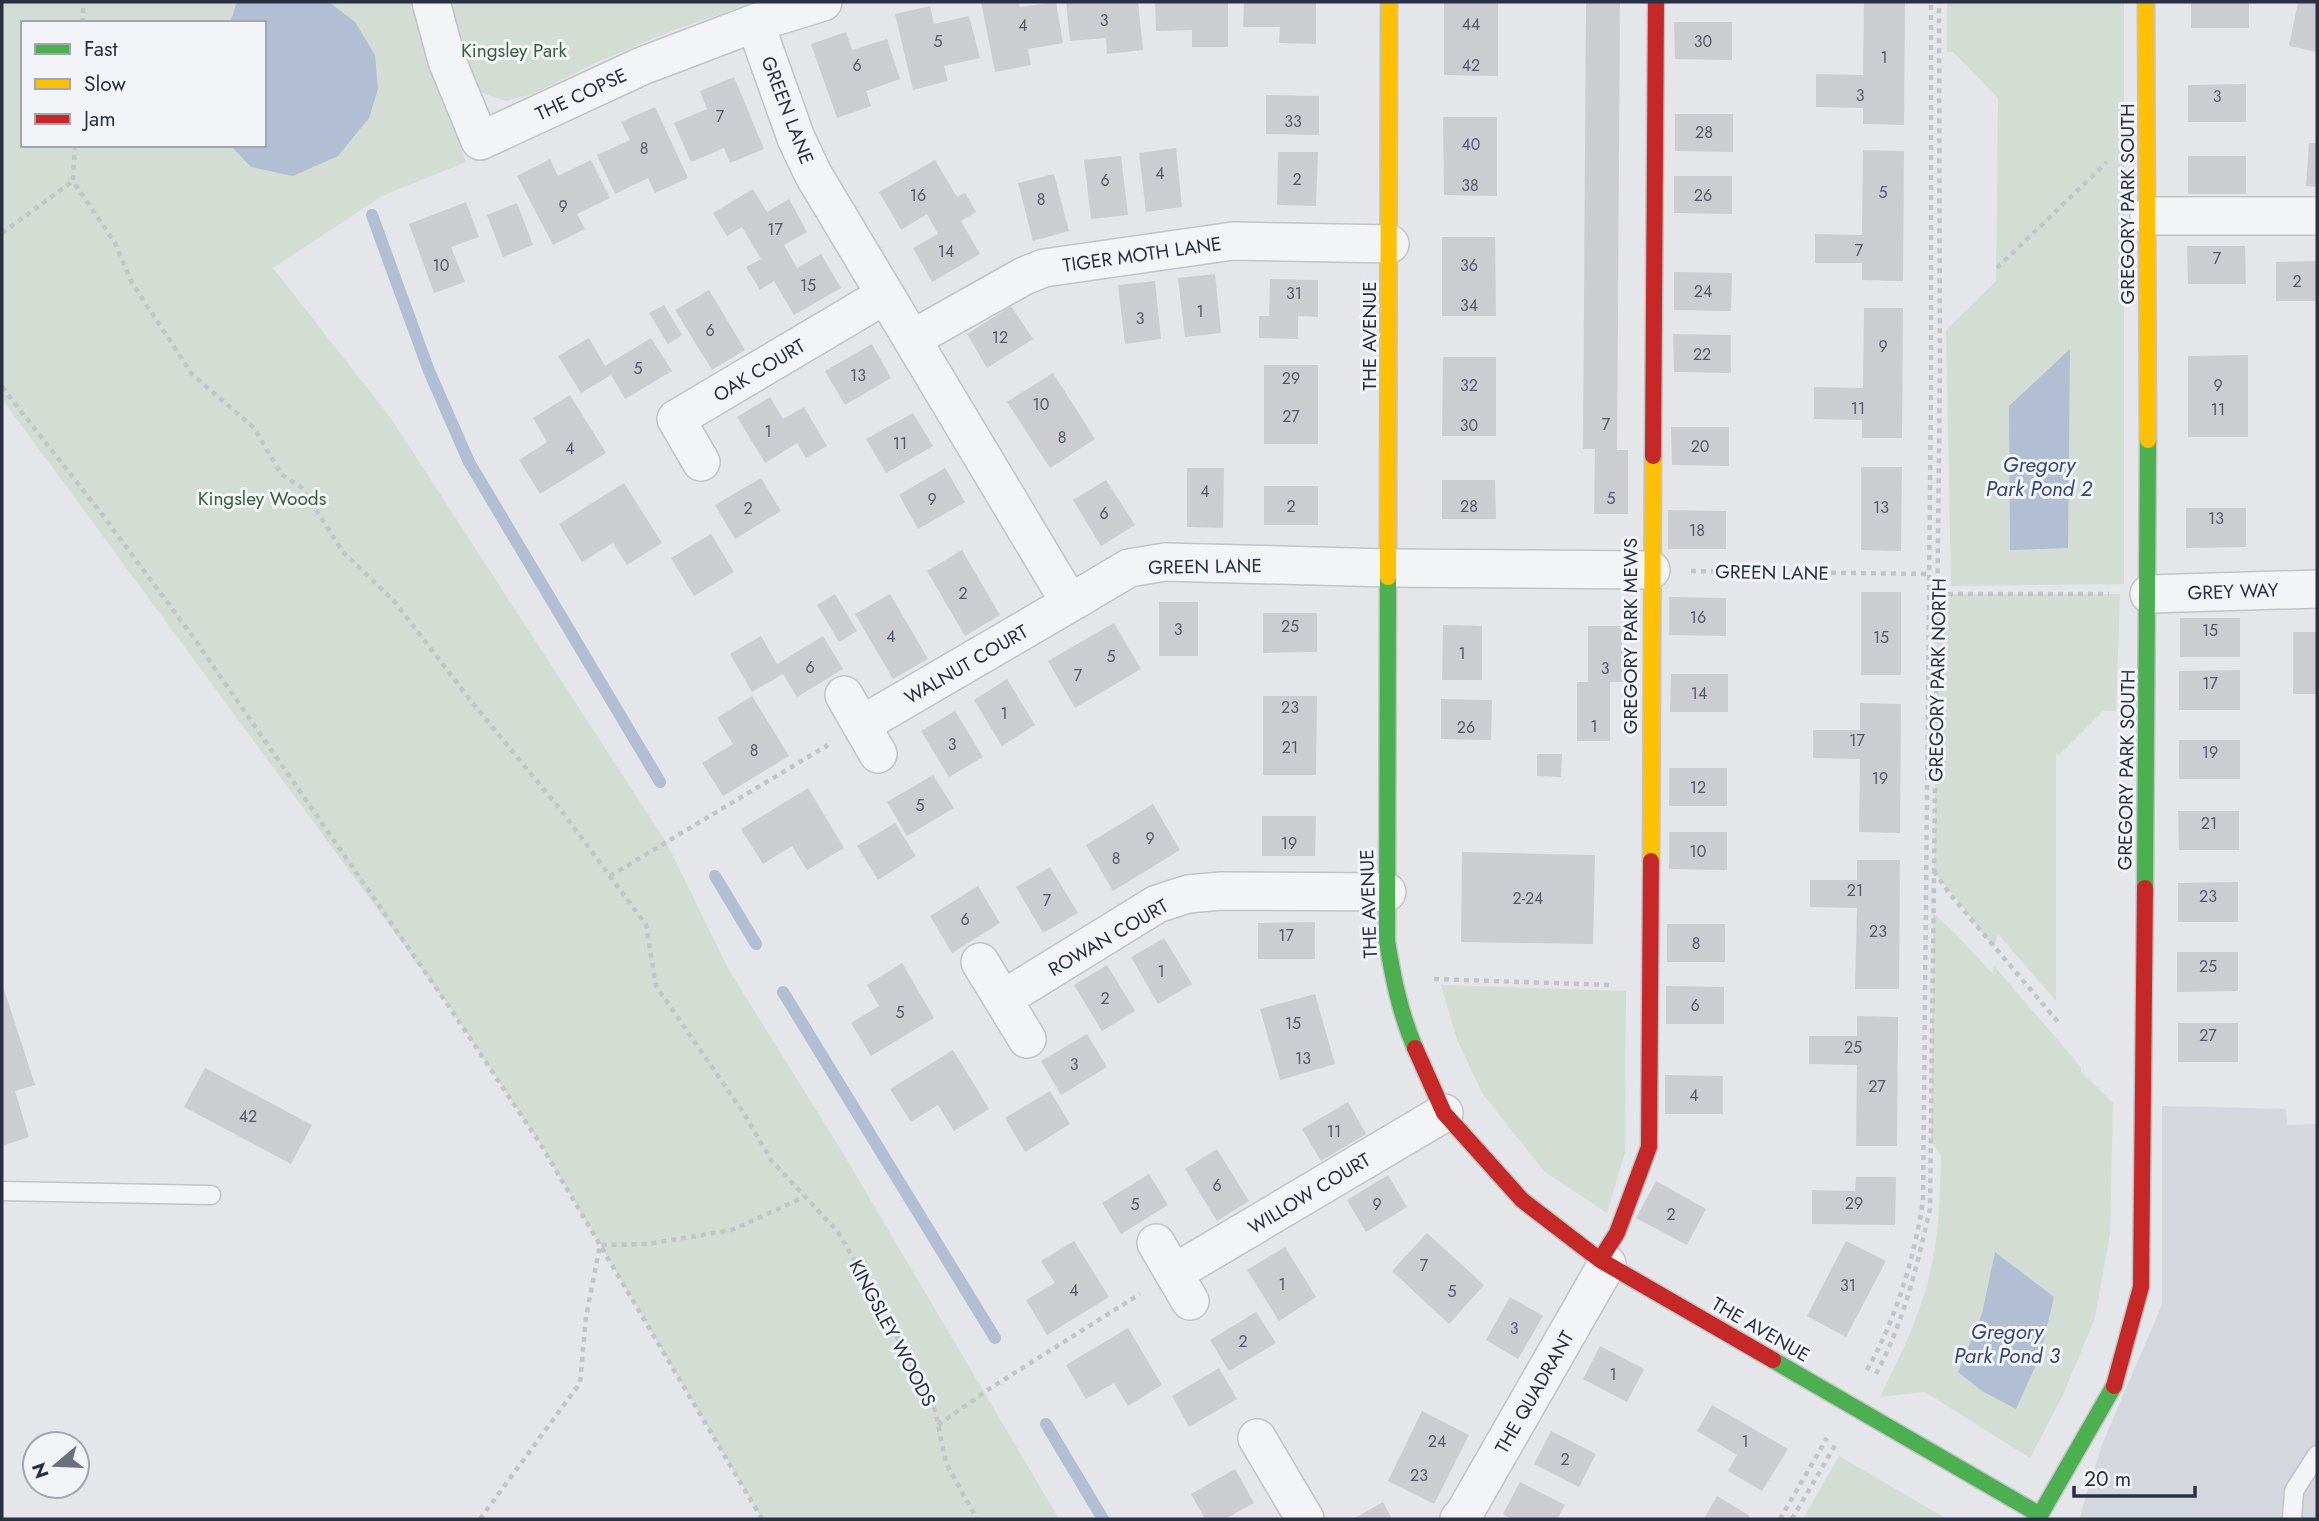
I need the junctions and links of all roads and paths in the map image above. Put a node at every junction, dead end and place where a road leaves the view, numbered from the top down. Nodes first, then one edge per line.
1 (83, 2) edge
2 (431, 2) edge
3 (822, 2) edge
4 (1389, 2) edge
5 (1656, 2) edge
6 (1931, 2) edge
7 (1939, 2) edge
8 (2146, 2) edge
9 (83, 21) edge
10 (755, 23) junction
11 (75, 147) edge
12 (2115, 154) dead end
13 (73, 181) junction
14 (2149, 216) junction
15 (2317, 216) edge
16 (2, 233) edge
17 (1390, 244) junction
18 (1997, 268) dead end
19 (885, 295) junction
20 (1947, 311) dead end
21 (1940, 317) junction
22 (912, 339) junction
23 (2, 387) edge
24 (701, 462) dead end
25 (1388, 568) junction
26 (1651, 570) junction
27 (1928, 574) junction
28 (2317, 589) edge
29 (1938, 594) junction
30 (2149, 594) junction
31 (1070, 603) junction
32 (861, 725) joint
33 (1934, 871) junction
34 (610, 876) junction
35 (1387, 892) junction
36 (980, 962) dead end
37 (1392, 978) junction
38 (1650, 986) junction
39 (1003, 999) junction
40 (2058, 1021) dead end
41 (1027, 1039) dead end
42 (1444, 1112) junction
43 (2, 1191) edge
44 (211, 1195) dead end
45 (804, 1197) junction
46 (600, 1245) junction
47 (1604, 1262) junction
48 (1173, 1272) joint
49 (1888, 1352) dead end
50 (1848, 1404) junction
51 (938, 1425) junction
52 (1257, 1438) dead end
53 (2317, 1455) edge
54 (1828, 1458) dead end
55 (2039, 1515) joint
56 (480, 1519) edge
57 (762, 1519) edge
58 (977, 1519) edge
59 (1305, 1519) edge
60 (1459, 1519) edge
61 (1780, 1519) edge
62 (1792, 1519) edge
63 (2292, 1519) edge

1 - 9 path
2 - 10 street, THE COPSE
3 - 10 street, THE COPSE
4 - 17 street, THE AVENUE
5 - 26 street, GREGORY PARK MEWS
6 - 27 path
7 - 21 path, GREGORY PARK NORTH
8 - 14 street, GREGORY PARK SOUTH
10 - 19 street, GREEN LANE
11 - 13 path
12 - 18 path
13 - 16 path
13 - 34 path, KINGSLEY WOODS
14 - 15 street
14 - 30 street, GREGORY PARK SOUTH
17 - 22 street, TIGER MOTH LANE
17 - 25 street, THE AVENUE
19 - 22 street, GREEN LANE
19 - 24 street, OAK COURT
20 - 21 path
21 - 29 path, GREGORY PARK NORTH
22 - 31 street, GREEN LANE
23 - 46 path
25 - 26 street, GREEN LANE
25 - 31 street, GREEN LANE
25 - 35 street, THE AVENUE
26 - 27 path, GREEN LANE
26 - 38 street, GREGORY PARK MEWS
27 - 50 path
28 - 30 street, GREY WAY
29 - 30 path
29 - 33 path, GREGORY PARK NORTH
30 - 55 street, GREGORY PARK SOUTH
31 - 32 street, WALNUT COURT
32 - 34 path
33 - 40 path
33 - 49 path, GREGORY PARK NORTH
34 - 45 path, KINGSLEY WOODS
35 - 37 street, THE AVENUE
35 - 39 street, ROWAN COURT
36 - 39 street
37 - 38 path
37 - 42 street, THE AVENUE
38 - 47 street, GREGORY PARK MEWS
39 - 41 street
42 - 47 street, THE AVENUE
42 - 48 street, WILLOW COURT
43 - 44 lane
45 - 46 path
45 - 51 path, KINGSLEY WOODS
46 - 56 path
46 - 57 path
47 - 50 street, THE AVENUE
47 - 60 street, THE QUADRANT
48 - 51 path
50 - 55 street, THE AVENUE
50 - 61 path
51 - 58 path, KINGSLEY WOODS
52 - 59 street
53 - 63 lane
54 - 62 path

